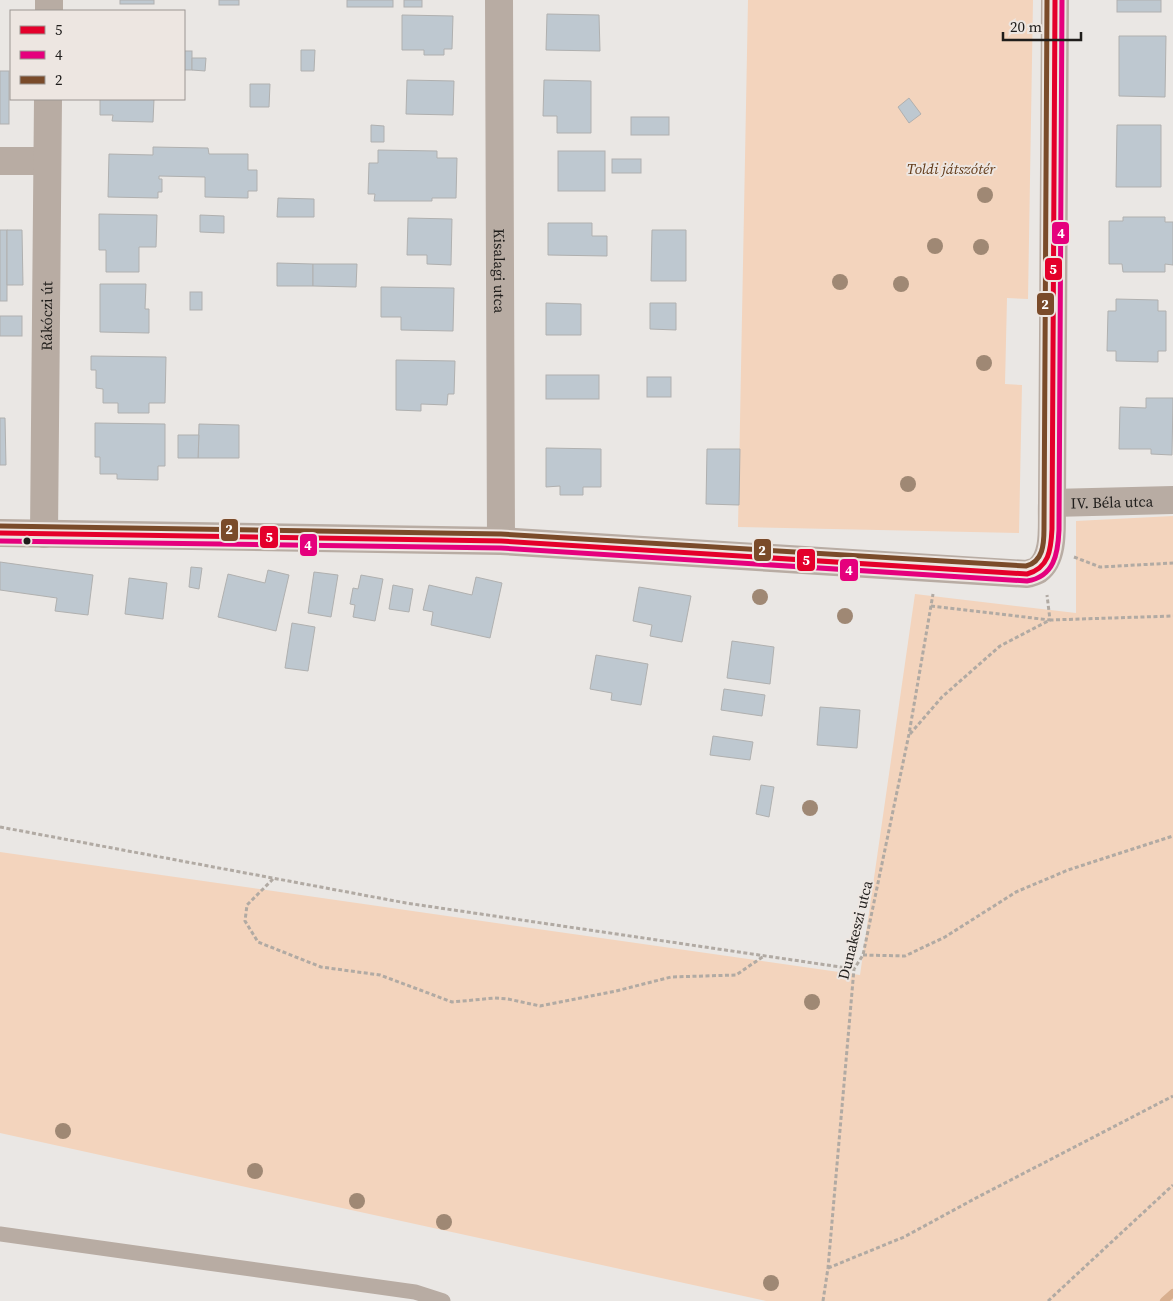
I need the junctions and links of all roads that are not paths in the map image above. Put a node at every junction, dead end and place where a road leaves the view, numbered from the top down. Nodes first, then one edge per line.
1 (499, 0) edge
2 (1055, 0) edge
3 (48, 100) edge
4 (0, 161) edge
5 (47, 162) junction
6 (1173, 500) edge
7 (1052, 503) junction
8 (0, 533) edge
9 (44, 534) junction
10 (501, 542) junction
11 (0, 1234) edge
12 (443, 1301) edge

1 - 10 street, Kisalagi utca
2 - 7 street
3 - 5 street, Rákóczi út
4 - 5 street
5 - 9 street, Rákóczi út
6 - 7 street, IV. Béla utca
7 - 10 street
8 - 9 street
9 - 10 street
11 - 12 lane

